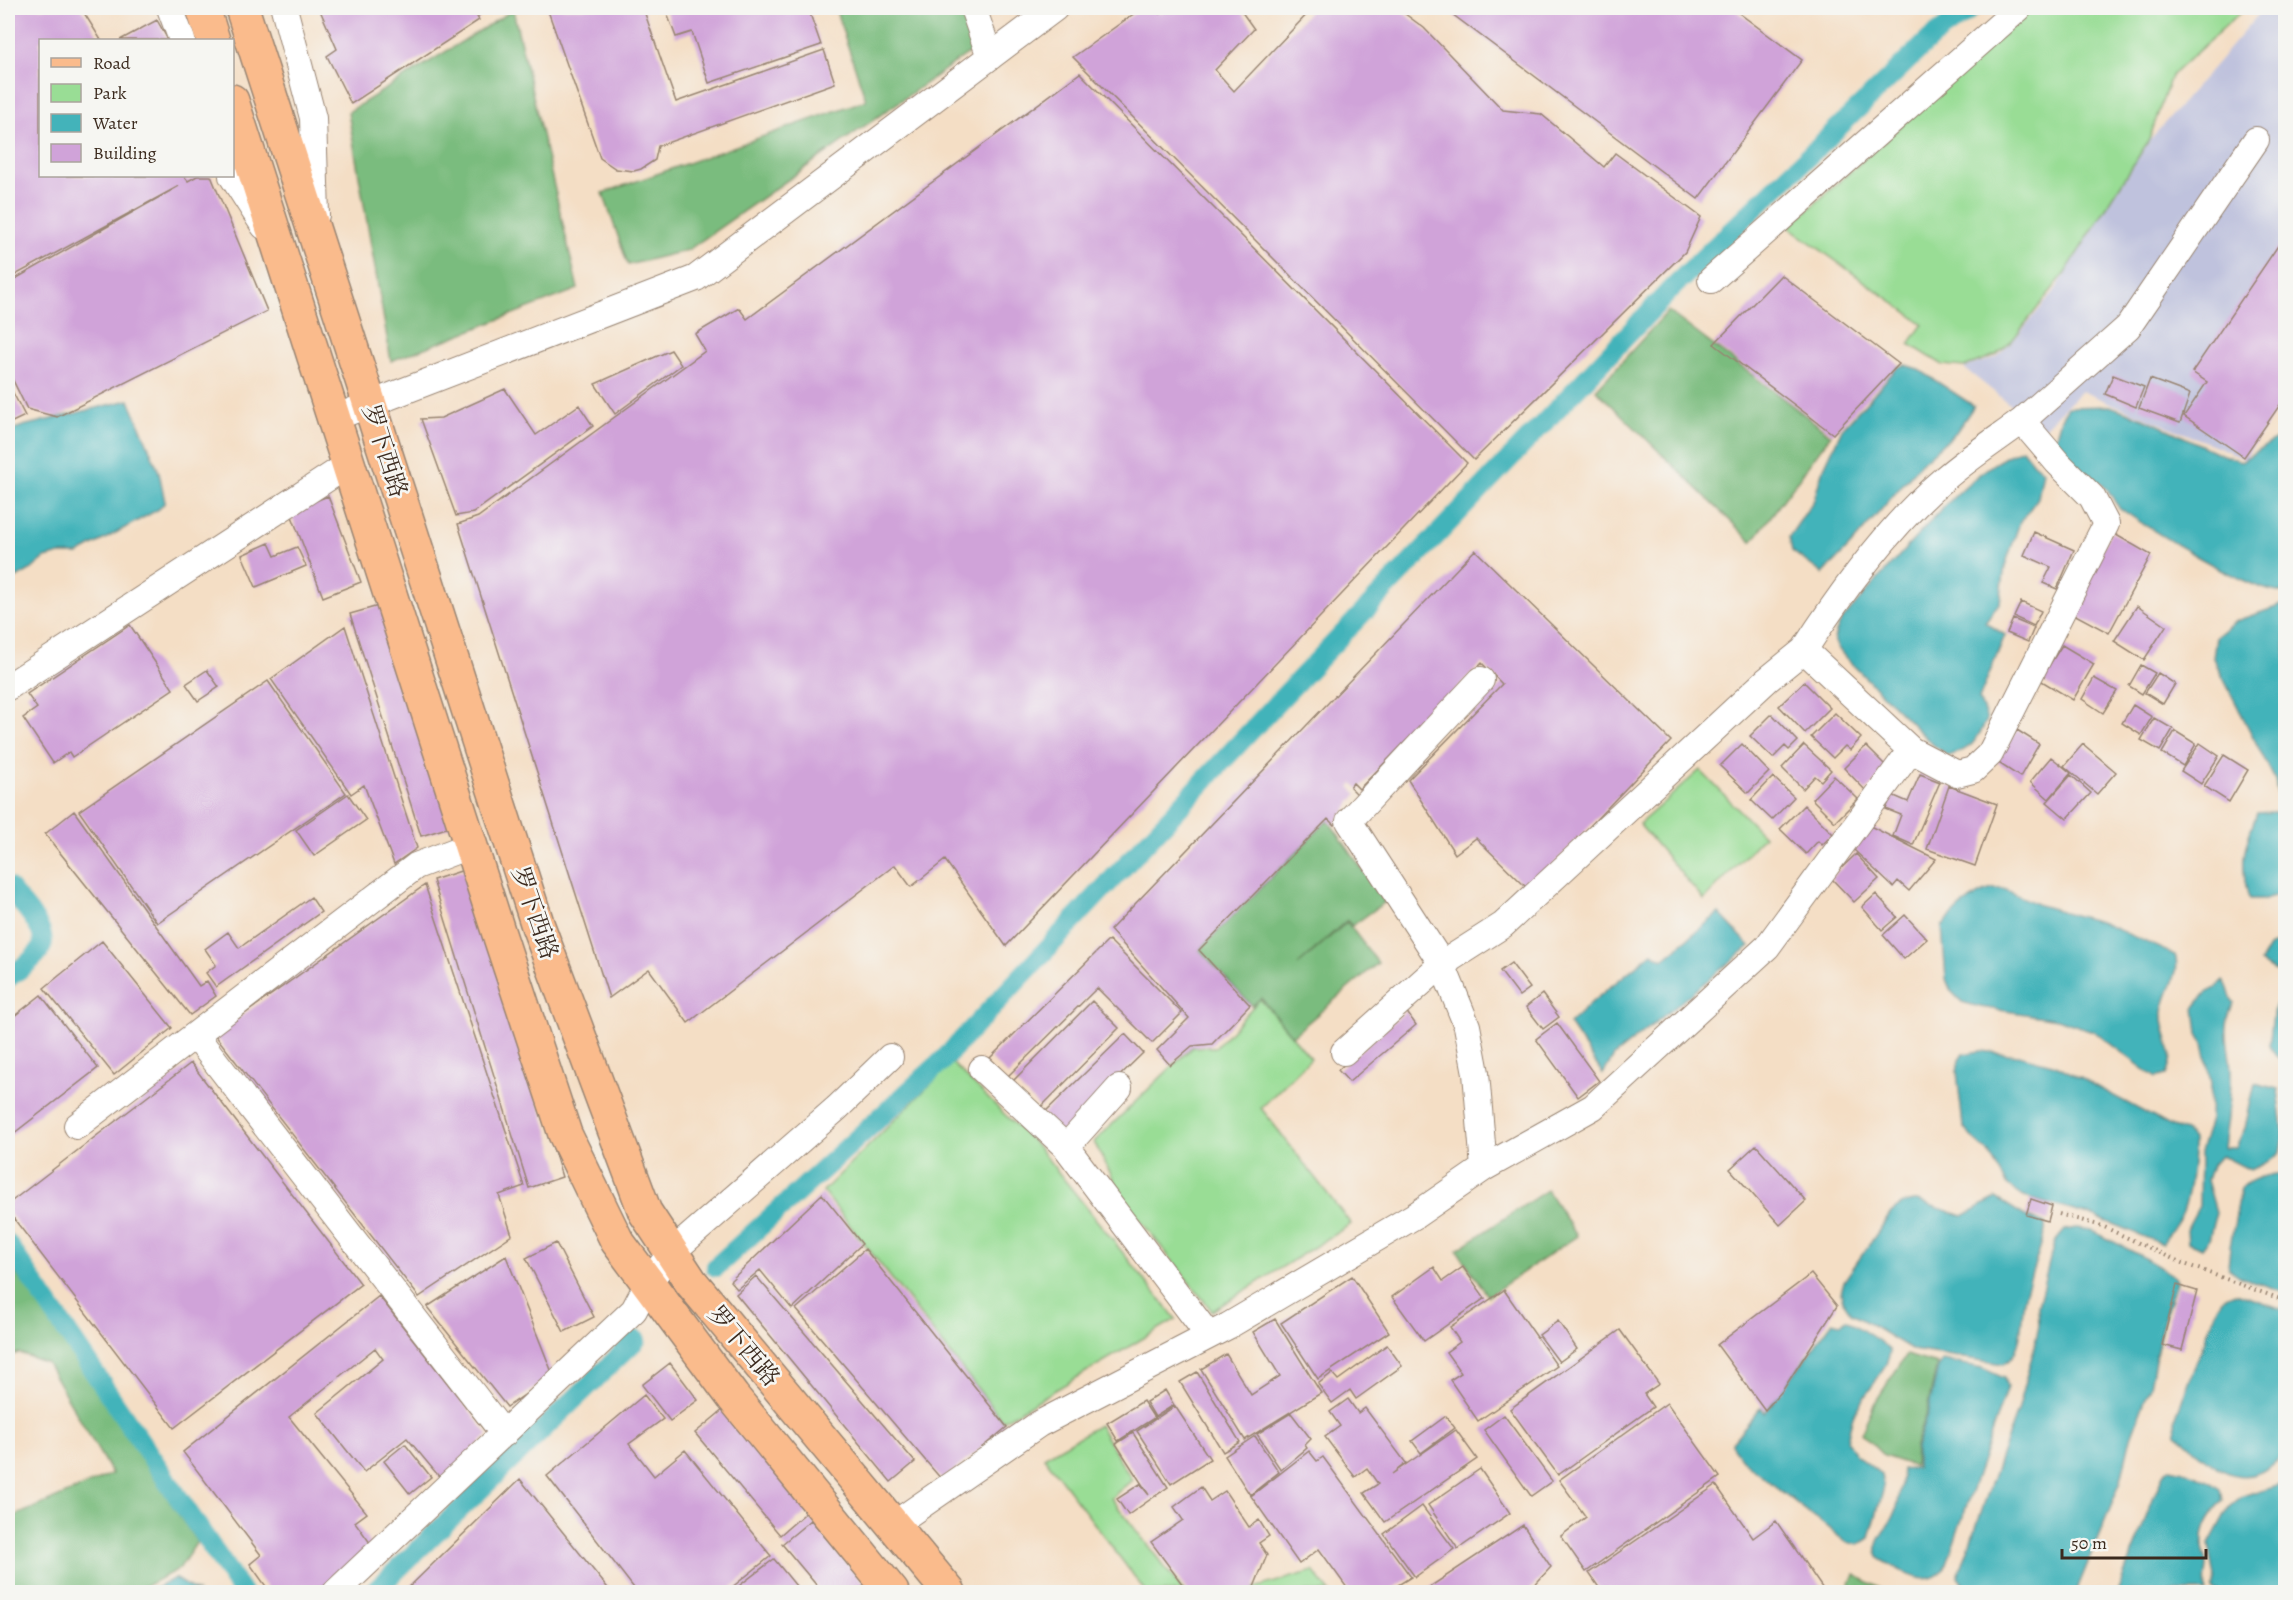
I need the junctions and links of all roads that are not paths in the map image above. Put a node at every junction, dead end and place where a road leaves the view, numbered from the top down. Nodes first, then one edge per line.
1 (170, 8) edge
2 (203, 8) edge
3 (242, 8) edge
4 (284, 8) edge
5 (973, 8) edge
6 (1055, 8) edge
7 (2019, 8) edge
8 (182, 39) edge
9 (213, 39) edge
10 (990, 57) junction
11 (234, 115) edge
12 (2256, 140) dead end
13 (241, 166) edge
14 (317, 239) junction
15 (1711, 280) dead end
16 (370, 404) junction
17 (334, 418) junction
18 (2022, 421) junction
19 (349, 464) junction
20 (1804, 650) junction
21 (1481, 680) dead end
22 (8, 687) edge
23 (1911, 750) junction
24 (471, 845) junction
25 (1442, 963) junction
26 (195, 1035) junction
27 (1344, 1052) dead end
28 (890, 1057) dead end
29 (982, 1069) dead end
30 (1119, 1088) dead end
31 (77, 1125) dead end
32 (1066, 1147) junction
33 (1484, 1168) junction
34 (671, 1253) junction
35 (648, 1283) junction
36 (1209, 1336) junction
37 (504, 1434) junction
38 (893, 1525) junction
39 (336, 1593) edge
40 (892, 1593) edge
41 (949, 1593) edge

1 - 8 street
2 - 9 main road
3 - 14 main road, 罗下西路
4 - 14 street
5 - 10 street
6 - 10 street
7 - 15 street
10 - 16 street
11 - 13 main road, 罗下西路
12 - 18 street
13 - 17 main road, 罗下西路
14 - 16 main road, 罗下西路
16 - 17 street
16 - 34 main road, 罗下西路
17 - 19 main road, 罗下西路
18 - 20 street
18 - 23 street
19 - 22 street
19 - 24 main road, 罗下西路
20 - 23 street
20 - 25 street
21 - 25 street
23 - 33 street
24 - 26 street
24 - 35 main road, 罗下西路
25 - 27 street
25 - 33 street
26 - 31 street
26 - 37 street
28 - 34 street
29 - 32 street
30 - 32 street
32 - 36 street
33 - 36 street
34 - 35 street
34 - 38 main road, 罗下西路
35 - 37 street
35 - 40 main road, 罗下西路
36 - 38 street
37 - 39 street
38 - 41 main road, 罗下西路

